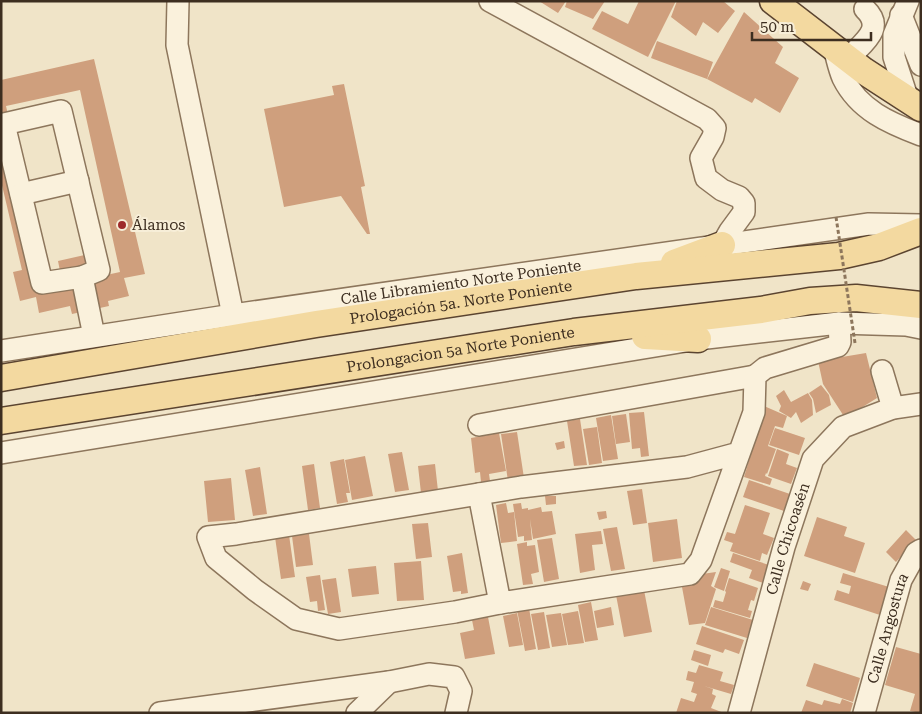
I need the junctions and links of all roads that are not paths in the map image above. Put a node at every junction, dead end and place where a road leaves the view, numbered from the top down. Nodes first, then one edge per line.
1 (178, 1) edge
2 (490, 1) edge
3 (773, 1) edge
4 (864, 4) edge
5 (904, 8) edge
6 (848, 60) junction
7 (920, 61) edge
8 (915, 103) edge
9 (921, 129) edge
10 (921, 135) edge
11 (78, 181) junction
12 (21, 194) junction
13 (921, 225) edge
14 (921, 231) edge
15 (722, 245) junction
16 (636, 276) junction
17 (82, 277) junction
18 (225, 281) junction
19 (921, 305) edge
20 (233, 315) junction
21 (212, 319) junction
22 (839, 323) junction
23 (921, 328) edge
24 (574, 332) junction
25 (94, 336) junction
26 (698, 339) junction
27 (1, 351) edge
28 (882, 371) dead end
29 (755, 376) junction
30 (1, 378) edge
31 (921, 404) edge
32 (893, 408) junction
33 (1, 421) edge
34 (479, 426) dead end
35 (739, 452) junction
36 (1, 453) edge
37 (480, 494) junction
38 (921, 550) edge
39 (500, 603) junction
40 (389, 682) junction
41 (160, 713) edge
42 (358, 713) edge
43 (456, 713) edge
44 (739, 713) edge
45 (864, 713) edge

1 - 18 street
2 - 15 street
3 - 6 main road
4 - 6 street
5 - 7 street
5 - 8 street
6 - 8 main road
6 - 9 main road
6 - 10 street
11 - 12 street
11 - 12 street
11 - 17 street
12 - 17 street
13 - 15 street, Calle Libramiento Norte Poniente
14 - 16 main road, Prologación 5a. Norte Poniente
15 - 16 main road
15 - 20 street, Calle Libramiento Norte Poniente
16 - 30 main road, Prologación 5a. Norte Poniente
17 - 25 street
18 - 20 street
18 - 21 street
19 - 24 main road, Prolongacion 5a Norte Poniente
20 - 21 street, Calle Libramiento Norte Poniente
21 - 25 street, Calle Libramiento Norte Poniente
22 - 23 street
22 - 26 street
22 - 29 street
24 - 26 main road
24 - 33 main road, Prolongacion 5a Norte Poniente
25 - 27 street, Calle Libramiento Norte Poniente
26 - 36 street
28 - 32 street
29 - 34 street
29 - 35 street
31 - 32 street, Calle Chicoasén
32 - 44 street, Calle Chicoasén
35 - 37 street
35 - 39 street
37 - 39 street
37 - 39 street
38 - 45 street, Calle Angostura
40 - 41 street
40 - 42 street
40 - 43 street

